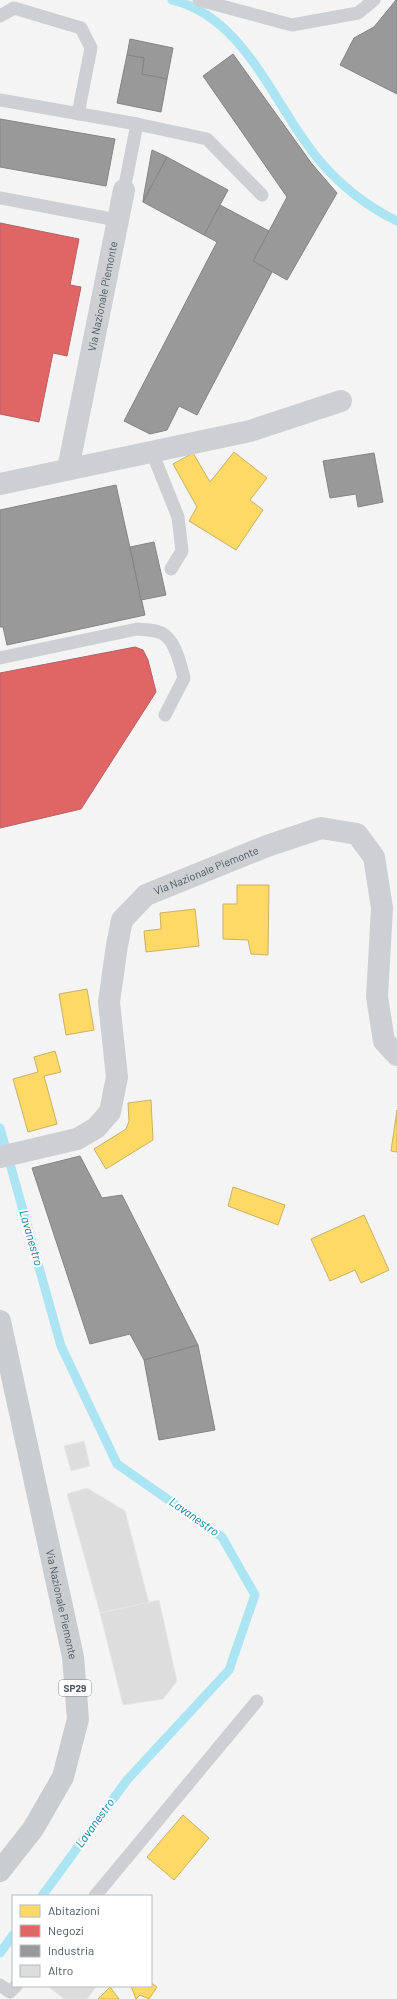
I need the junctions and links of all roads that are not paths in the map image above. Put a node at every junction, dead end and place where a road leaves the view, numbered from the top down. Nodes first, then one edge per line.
1 (199, 0) edge
2 (374, 0) edge
3 (0, 16) edge
4 (0, 100) edge
5 (78, 114) junction
6 (137, 124) junction
7 (124, 190) joint
8 (262, 195) dead end
9 (0, 198) edge
10 (118, 220) junction
11 (341, 401) dead end
12 (152, 452) junction
13 (68, 469) junction
14 (0, 484) edge
15 (171, 569) dead end
16 (0, 658) edge
17 (165, 715) dead end
18 (397, 1055) edge
19 (0, 1157) edge
20 (0, 1321) edge
21 (257, 1701) dead end
22 (0, 1871) edge
23 (96, 1895) edge

1 - 2 lane
3 - 5 lane
4 - 5 lane
5 - 6 lane
6 - 7 lane, Via Nazionale Piemonte
6 - 8 lane
7 - 10 street, Via Nazionale Piemonte
9 - 10 lane
10 - 13 street, Via Nazionale Piemonte
11 - 12 street
12 - 13 street
12 - 15 lane
13 - 14 street
16 - 17 lane
18 - 19 street, Via Nazionale Piemonte
20 - 22 main road, Via Nazionale Piemonte / SP29
21 - 23 lane

